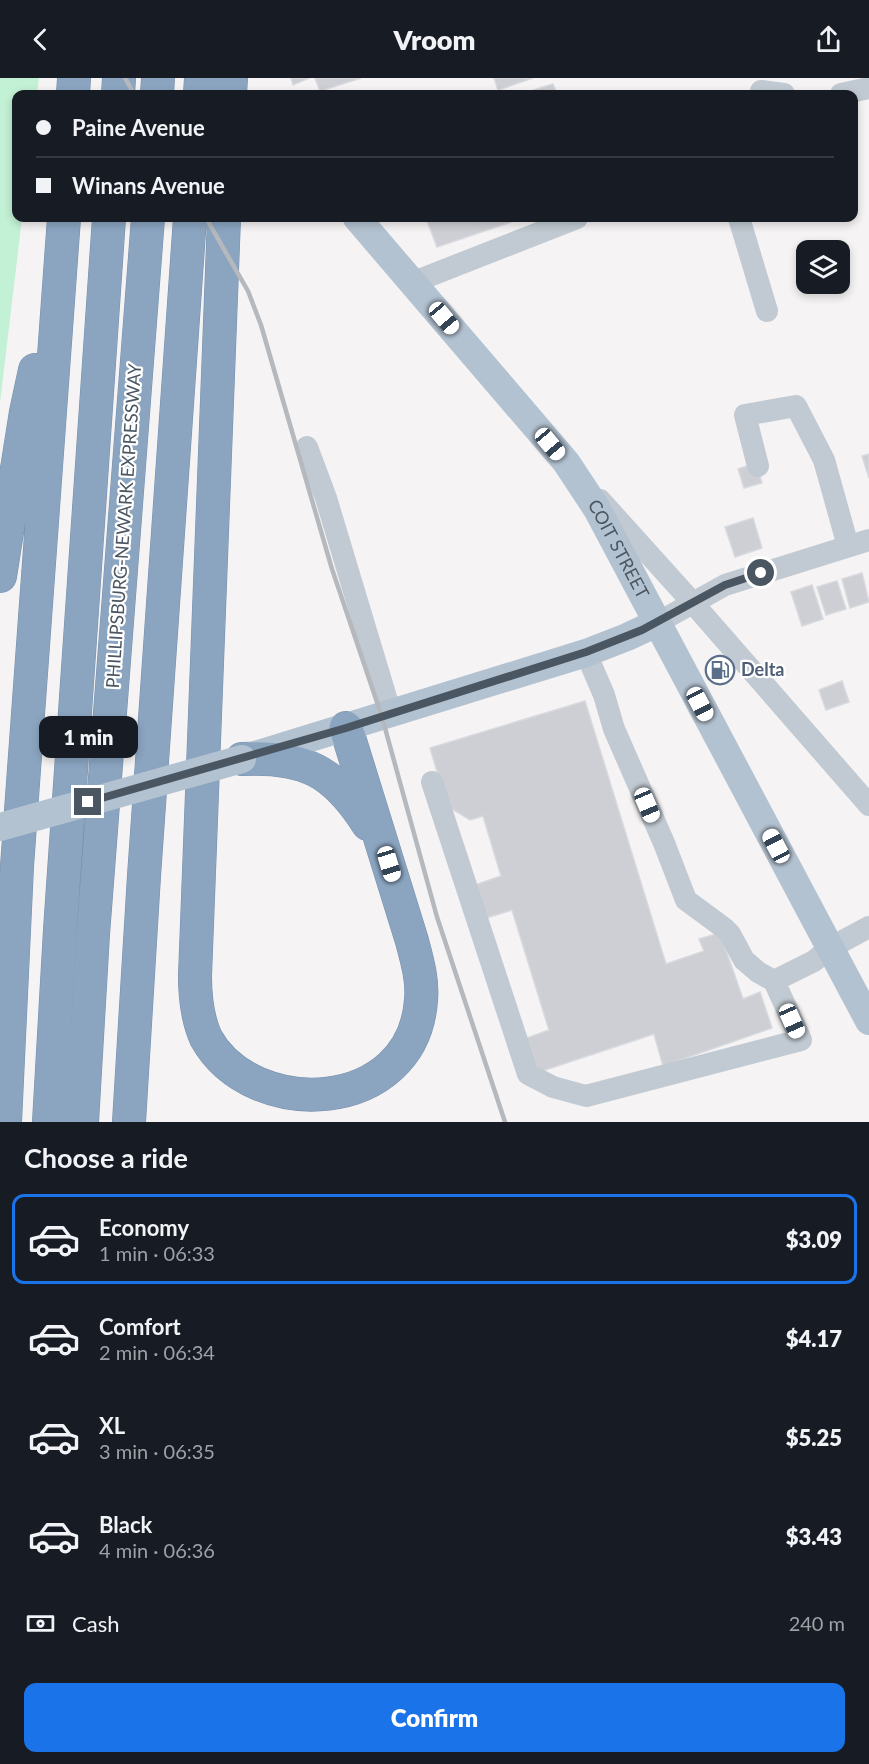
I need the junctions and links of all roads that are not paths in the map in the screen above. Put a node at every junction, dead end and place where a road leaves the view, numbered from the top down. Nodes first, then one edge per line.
1 (233, 78) edge
2 (245, 90) edge
3 (64, 222) edge
4 (109, 222) edge
5 (148, 222) edge
6 (190, 222) edge
7 (224, 222) edge
8 (361, 222) edge
9 (567, 222) edge
10 (740, 222) edge
11 (60, 260) junction
12 (414, 282) junction
13 (767, 311) dead end
14 (307, 447) dead end
15 (566, 462) junction
16 (758, 466) dead end
17 (858, 543) edge
18 (0, 576) edge
19 (692, 602) junction
20 (657, 623) junction
21 (586, 652) junction
22 (391, 714) junction
23 (346, 728) junction
24 (242, 759) junction
25 (432, 782) dead end
26 (869, 805) edge
27 (0, 827) edge
28 (389, 864) junction
29 (869, 927) edge
30 (830, 948) junction
31 (774, 981) junction
32 (869, 1021) edge
33 (5, 1122) edge
34 (49, 1122) edge
35 (82, 1122) edge
36 (129, 1122) edge

1 - 2 main road
3 - 11 highway
4 - 34 highway, PHILLIPSBURG-NEWARK EXPRESSWAY
5 - 35 highway, PHILLIPSBURG-NEWARK EXPRESSWAY
6 - 36 highway
7 - 28 highway
8 - 12 main road, COIT STREET
9 - 12 street
10 - 13 street
11 - 18 highway
11 - 33 highway
12 - 15 main road, COIT STREET
14 - 22 street
15 - 19 street
15 - 20 main road, COIT STREET
16 - 17 street
17 - 19 street
19 - 20 street
19 - 26 street
20 - 21 main road
20 - 30 main road, COIT STREET
21 - 22 main road
21 - 31 street
22 - 23 main road
23 - 24 main road
23 - 28 highway
24 - 27 main road, bridge
24 - 28 highway
25 - 31 street
29 - 30 street
30 - 31 street
30 - 32 main road, COIT STREET

